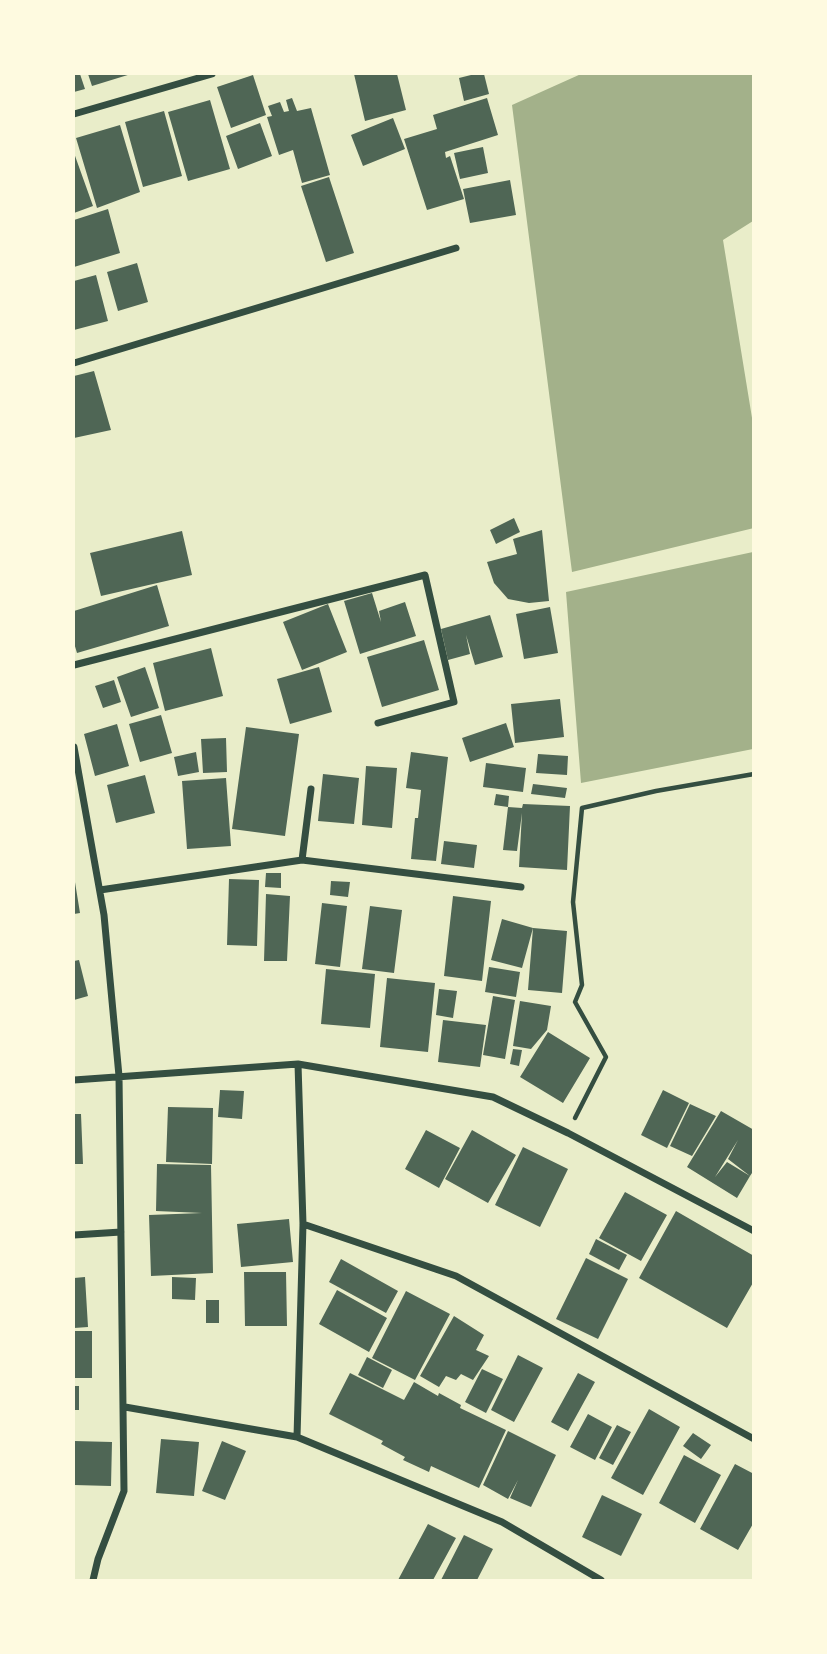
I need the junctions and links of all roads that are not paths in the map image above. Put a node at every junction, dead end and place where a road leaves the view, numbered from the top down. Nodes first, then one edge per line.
1 (212, 74) edge
2 (74, 114) edge
3 (456, 248) dead end
4 (74, 363) edge
5 (74, 665) edge
6 (378, 723) dead end
7 (74, 747) edge
8 (311, 789) dead end
9 (302, 860) junction
10 (521, 887) dead end
11 (100, 890) junction
12 (298, 1064) junction
13 (119, 1076) junction
14 (74, 1080) edge
15 (303, 1224) junction
16 (121, 1231) junction
17 (754, 1231) edge
18 (74, 1235) edge
19 (125, 1407) junction
20 (297, 1437) junction
21 (754, 1439) edge
22 (93, 1580) edge
23 (601, 1580) edge

1 - 2 street
3 - 4 street
5 - 6 street
7 - 11 street
8 - 9 street
9 - 10 street
9 - 11 street
11 - 13 street
12 - 13 street
12 - 15 street
12 - 17 street
13 - 14 street
13 - 16 street
15 - 20 street
15 - 21 street
16 - 18 street
16 - 19 street
19 - 20 street
19 - 22 street
20 - 23 street

